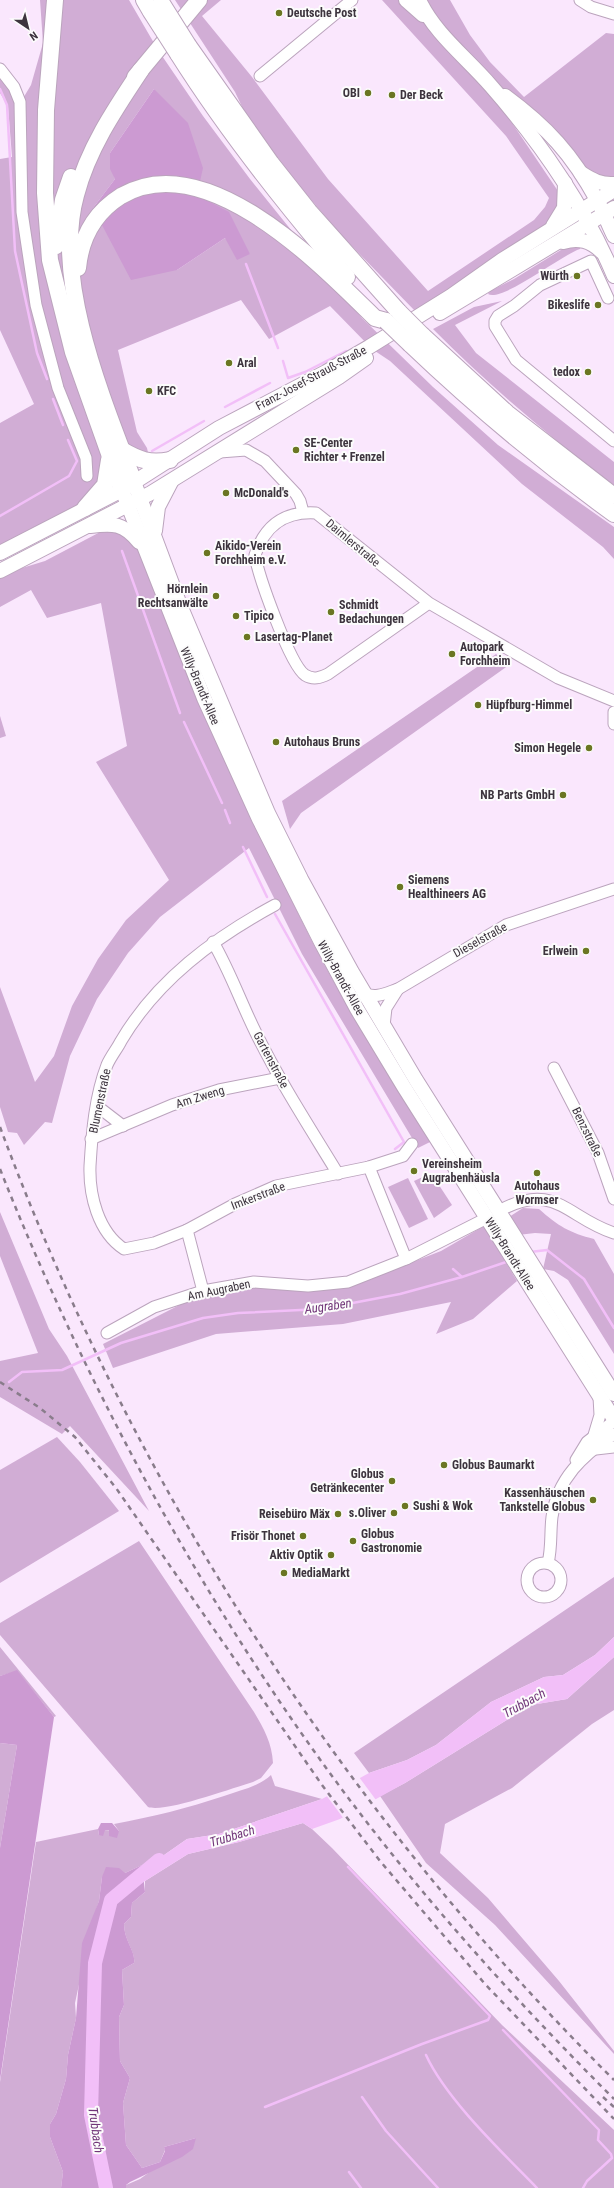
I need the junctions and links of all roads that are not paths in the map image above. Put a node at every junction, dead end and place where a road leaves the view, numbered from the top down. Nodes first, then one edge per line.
1 (55, 0) edge
2 (199, 0) edge
3 (352, 0) edge
4 (406, 0) edge
5 (419, 0) edge
6 (580, 0) edge
7 (154, 4) edge
8 (614, 14) edge
9 (431, 22) junction
10 (0, 69) edge
11 (141, 70) junction
12 (260, 76) dead end
13 (490, 85) junction
14 (580, 171) junction
15 (565, 182) junction
16 (614, 184) edge
17 (614, 190) edge
18 (598, 200) junction
19 (582, 210) junction
20 (609, 211) edge
21 (589, 223) junction
22 (546, 232) junction
23 (614, 236) edge
24 (555, 245) junction
25 (604, 254) junction
26 (614, 276) edge
27 (608, 298) dead end
28 (59, 299) junction
29 (77, 304) junction
30 (393, 316) junction
31 (416, 340) junction
32 (283, 395) junction
33 (274, 417) junction
34 (614, 441) edge
35 (116, 453) junction
36 (218, 453) junction
37 (170, 460) junction
38 (87, 476) dead end
39 (171, 481) junction
40 (128, 486) junction
41 (614, 496) edge
42 (141, 499) junction
43 (128, 505) junction
44 (85, 508) junction
45 (303, 512) junction
46 (614, 514) edge
47 (85, 526) junction
48 (155, 537) junction
49 (143, 547) junction
50 (0, 553) edge
51 (0, 571) edge
52 (429, 603) junction
53 (614, 701) edge
54 (614, 712) edge
55 (614, 724) edge
56 (614, 889) edge
57 (276, 905) dead end
58 (213, 942) junction
59 (398, 989) junction
60 (364, 993) junction
61 (384, 1026) junction
62 (554, 1068) dead end
63 (280, 1078) junction
64 (97, 1106) junction
65 (123, 1126) junction
66 (92, 1139) junction
67 (412, 1144) dead end
68 (369, 1167) junction
69 (338, 1174) junction
70 (614, 1199) edge
71 (493, 1215) junction
72 (186, 1230) junction
73 (614, 1233) edge
74 (406, 1259) junction
75 (531, 1274) junction
76 (203, 1291) junction
77 (106, 1333) dead end
78 (598, 1394) junction
79 (614, 1394) edge
80 (614, 1420) edge
81 (594, 1434) junction
82 (614, 1434) edge
83 (614, 1447) edge
84 (593, 1450) junction
85 (574, 1466) junction
86 (548, 1563) dead end

1 - 28 highway
2 - 11 highway
3 - 12 street
4 - 9 main road
5 - 9 main road
6 - 8 street
7 - 30 highway, bridge
9 - 13 main road
10 - 38 street
11 - 28 highway
11 - 29 highway
13 - 14 main road
13 - 15 main road
14 - 16 main road
14 - 18 main road
15 - 19 main road
15 - 22 main road
17 - 18 main road, Franz-Josef-Strauß-Straße
18 - 19 main road, Franz-Josef-Strauß-Straße
18 - 20 main road
19 - 21 main road
19 - 22 main road, Franz-Josef-Strauß-Straße
20 - 21 main road, Franz-Josef-Strauß-Straße
20 - 23 main road
21 - 24 main road, Franz-Josef-Strauß-Straße
21 - 25 main road
22 - 32 main road, Franz-Josef-Strauß-Straße
24 - 25 main road
24 - 33 main road, Franz-Josef-Strauß-Straße
25 - 26 main road
27 - 34 street
28 - 35 highway
29 - 30 highway
29 - 35 highway
30 - 31 highway, bridge
31 - 41 highway
31 - 46 highway
32 - 33 main road
32 - 37 main road, Franz-Josef-Strauß-Straße
33 - 36 main road, Franz-Josef-Strauß-Straße
35 - 37 highway
35 - 40 highway
35 - 44 highway
36 - 39 main road, Franz-Josef-Strauß-Straße
36 - 45 street
37 - 40 main road, Franz-Josef-Strauß-Straße
39 - 42 main road, Franz-Josef-Strauß-Straße
39 - 48 main road
40 - 42 main road, Willy-Brandt-Allee
40 - 43 main road, Willy-Brandt-Allee
40 - 44 main road, Franz-Josef-Strauß-Straße
42 - 43 main road, Franz-Josef-Strauß-Straße
42 - 48 main road, Willy-Brandt-Allee
43 - 47 main road, Franz-Josef-Strauß-Straße
43 - 49 main road, Willy-Brandt-Allee
44 - 50 main road, Franz-Josef-Strauß-Straße
45 - 52 street, Daimlerstraße
45 - 52 street
47 - 49 main road
47 - 51 main road, Franz-Josef-Strauß-Straße
48 - 60 main road, Willy-Brandt-Allee
49 - 71 main road, Willy-Brandt-Allee
52 - 53 street, Daimlerstraße
54 - 55 street
56 - 59 street, Dieselstraße
57 - 58 street, Blumenstraße
58 - 63 street, Gartenstraße
58 - 64 street, Blumenstraße
59 - 60 street, Dieselstraße
59 - 61 street, Dieselstraße
60 - 61 main road, Willy-Brandt-Allee
61 - 71 main road, Willy-Brandt-Allee
62 - 70 street, Benzstraße
63 - 65 street, Am Zweng
63 - 69 street, Gartenstraße
64 - 65 street
64 - 66 street, Blumenstraße
65 - 66 street, Am Zweng
66 - 72 street, Blumenstraße
67 - 68 street, Imkerstraße
68 - 69 street, Imkerstraße
68 - 74 street
69 - 72 street, Imkerstraße
71 - 73 street, Am Augraben
71 - 74 street, Am Augraben
71 - 75 main road, Willy-Brandt-Allee
72 - 76 street
74 - 76 street, Am Augraben
75 - 78 main road, Willy-Brandt-Allee
75 - 79 main road, Willy-Brandt-Allee
76 - 77 street, Am Augraben
78 - 80 main road, Willy-Brandt-Allee
78 - 81 street
80 - 81 street
81 - 85 street
82 - 84 street
83 - 84 street
84 - 85 street
85 - 86 street

